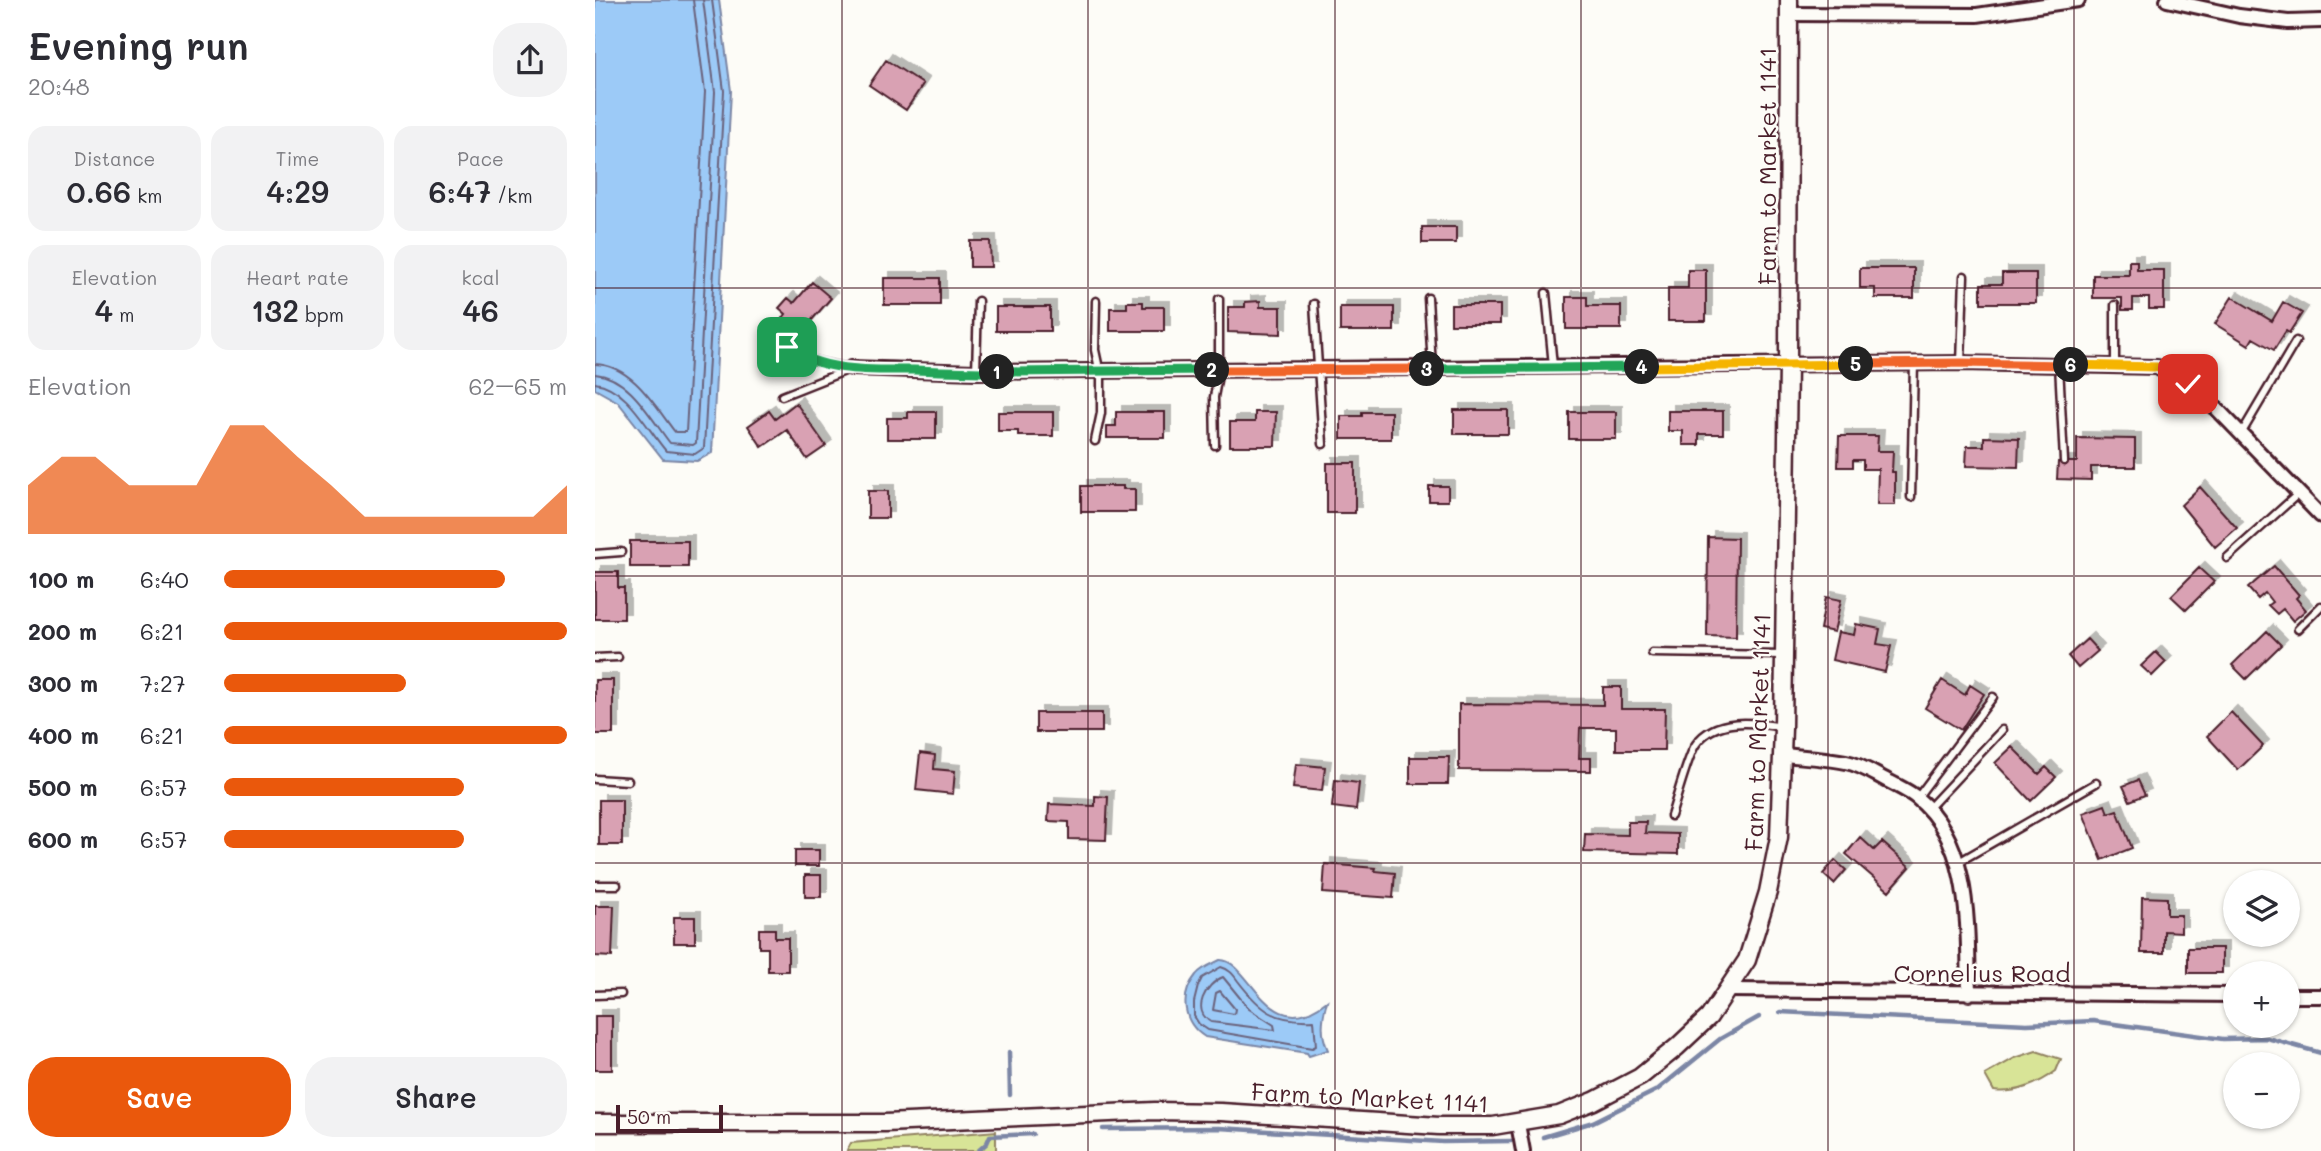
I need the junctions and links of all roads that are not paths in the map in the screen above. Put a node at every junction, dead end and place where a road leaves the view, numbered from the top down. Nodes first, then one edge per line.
1 (2078, 0) edge
2 (2167, 0) edge
3 (1789, 7) edge
4 (2321, 21) edge
5 (1965, 276) dead end
6 (1546, 293) dead end
7 (1428, 298) dead end
8 (1219, 299) dead end
9 (978, 301) dead end
10 (1096, 301) dead end
11 (1314, 304) dead end
12 (2115, 305) dead end
13 (773, 335) dead end
14 (2296, 341) dead end
15 (1914, 363) junction
16 (1961, 363) junction
17 (1788, 365) junction
18 (2059, 365) junction
19 (2115, 366) junction
20 (851, 368) junction
21 (1553, 368) junction
22 (1319, 369) junction
23 (1432, 369) junction
24 (1219, 370) junction
25 (1099, 371) junction
26 (976, 372) junction
27 (782, 396) dead end
28 (2241, 434) junction
29 (1095, 441) dead end
30 (1215, 444) dead end
31 (1323, 444) dead end
32 (2064, 461) dead end
33 (2299, 493) junction
34 (1911, 497) dead end
35 (2321, 516) edge
36 (621, 552) dead end
37 (595, 554) edge
38 (2227, 558) dead end
39 (2321, 606) edge
40 (2298, 629) dead end
41 (1652, 653) dead end
42 (1784, 655) junction
43 (618, 657) dead end
44 (595, 658) edge
45 (1993, 697) dead end
46 (1783, 728) junction
47 (2002, 730) dead end
48 (1783, 755) junction
49 (595, 779) edge
50 (628, 781) dead end
51 (2097, 783) dead end
52 (1917, 798) junction
53 (1927, 810) junction
54 (1671, 816) dead end
55 (1957, 863) junction
56 (595, 884) edge
57 (617, 885) dead end
58 (1728, 990) junction
59 (621, 994) dead end
60 (1969, 994) junction
61 (595, 995) edge
62 (2223, 995) edge
63 (2300, 996) edge
64 (2321, 996) edge
65 (595, 1123) edge
66 (1518, 1124) junction
67 (1523, 1151) edge

1 - 3 street
2 - 4 street
3 - 17 street, Farm to Market 1141
5 - 16 lane
6 - 21 lane
7 - 23 lane
8 - 24 lane
9 - 26 lane
10 - 25 lane
11 - 22 lane
12 - 19 lane
13 - 20 lane
14 - 28 lane
15 - 16 street
15 - 17 street
15 - 34 lane
16 - 18 street
17 - 21 street
17 - 42 street, Farm to Market 1141
18 - 19 street
18 - 32 lane
19 - 28 street
20 - 26 street
20 - 27 lane
21 - 23 street
22 - 23 street
22 - 24 street
22 - 31 lane
24 - 25 street
24 - 30 lane
25 - 26 street
25 - 29 lane
28 - 33 street
33 - 35 street
33 - 38 lane
36 - 37 lane
39 - 40 lane
41 - 42 lane
42 - 46 street, Farm to Market 1141
43 - 44 lane
45 - 52 lane
46 - 48 street, Farm to Market 1141
46 - 54 lane
47 - 53 lane
48 - 52 street
48 - 58 street, Farm to Market 1141
49 - 50 lane
51 - 55 lane
52 - 53 street
53 - 55 street
55 - 60 street
56 - 57 lane
58 - 60 street, Cornelius Road
58 - 66 street, Farm to Market 1141
59 - 61 lane
60 - 62 street, Cornelius Road
63 - 64 street
65 - 66 street, Farm to Market 1141
66 - 67 street

